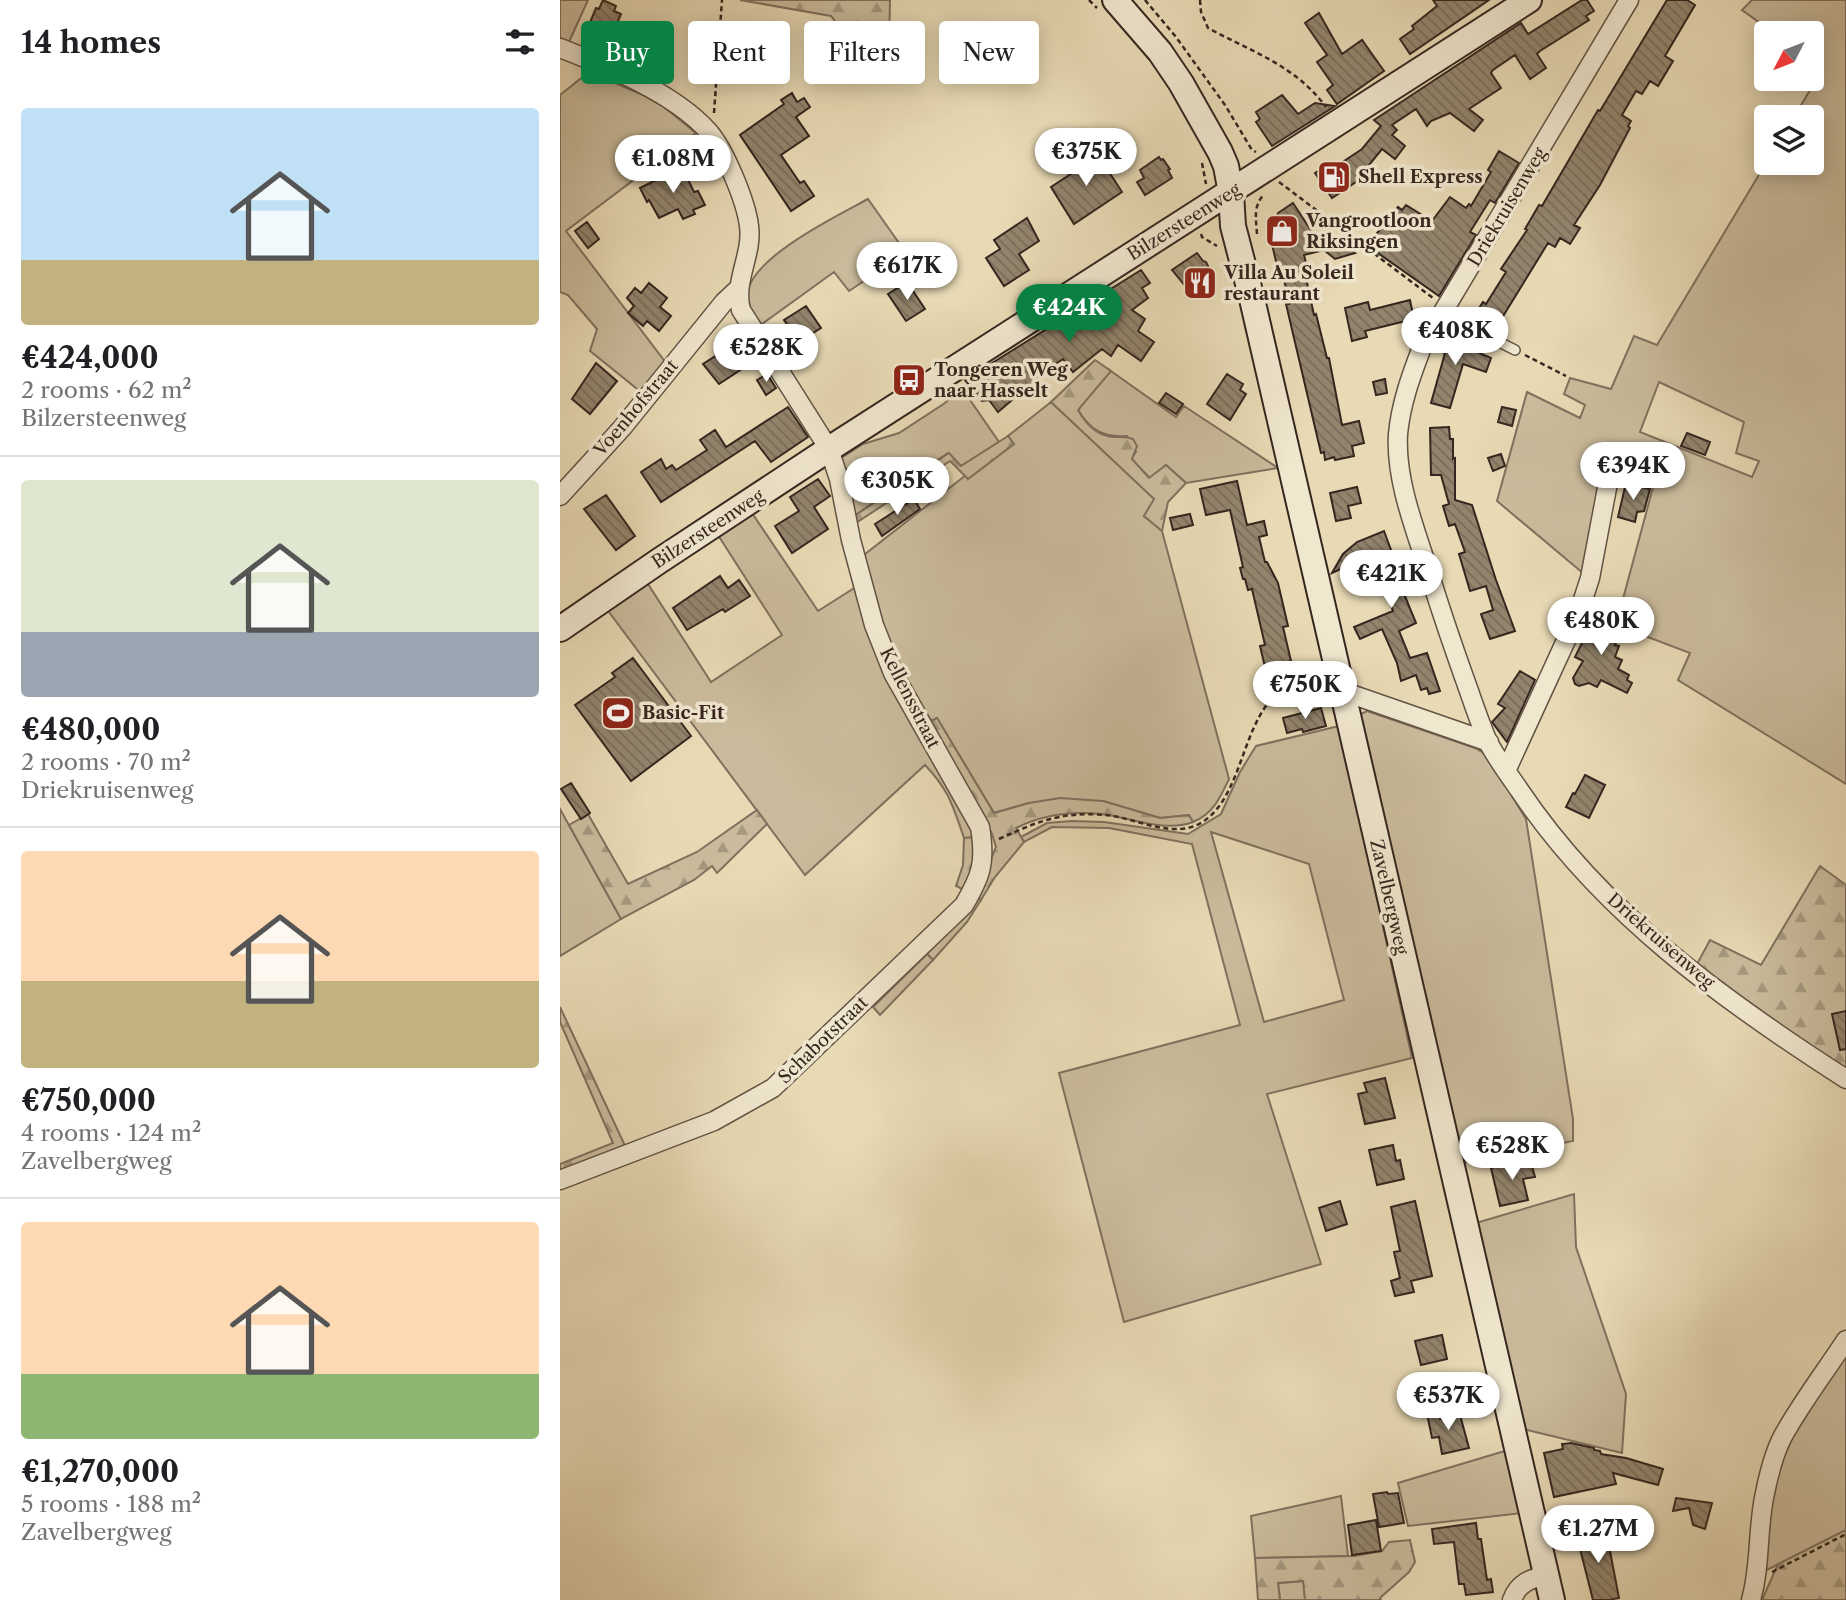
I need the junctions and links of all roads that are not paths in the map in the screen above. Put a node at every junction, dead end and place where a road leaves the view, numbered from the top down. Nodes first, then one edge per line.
1 (1528, 0) edge
2 (1629, 0) edge
3 (1106, 5) edge
4 (560, 48) edge
5 (1231, 193) junction
6 (739, 288) junction
7 (1443, 310) junction
8 (1516, 351) road end
9 (829, 449) junction
10 (1607, 488) dead end
11 (560, 496) edge
12 (560, 629) edge
13 (1342, 691) junction
14 (1489, 742) junction
15 (1506, 771) junction
16 (983, 845) joint
17 (1846, 1079) edge
18 (560, 1180) edge
19 (1846, 1340) edge
20 (1546, 1574) junction
21 (1512, 1600) edge
22 (1552, 1600) edge
23 (1751, 1600) edge

1 - 5 main road, Bilzersteenweg
2 - 7 street, Driekruisenweg
3 - 5 main road, Zavelbergweg
4 - 6 street, Kellensstraat
5 - 9 main road, Bilzersteenweg
5 - 13 main road, Zavelbergweg
6 - 9 street, Kellensstraat
6 - 11 street, Voenhofstraat
7 - 8 lane
7 - 14 street, Driekruisenweg
9 - 12 main road, Bilzersteenweg
9 - 16 street, Kellensstraat
10 - 15 street
13 - 14 street
13 - 20 main road, Zavelbergweg
14 - 15 street, Driekruisenweg
15 - 17 street, Driekruisenweg
16 - 18 street, Schabotstraat
19 - 23 street
20 - 21 street
20 - 22 main road, Zavelbergweg

